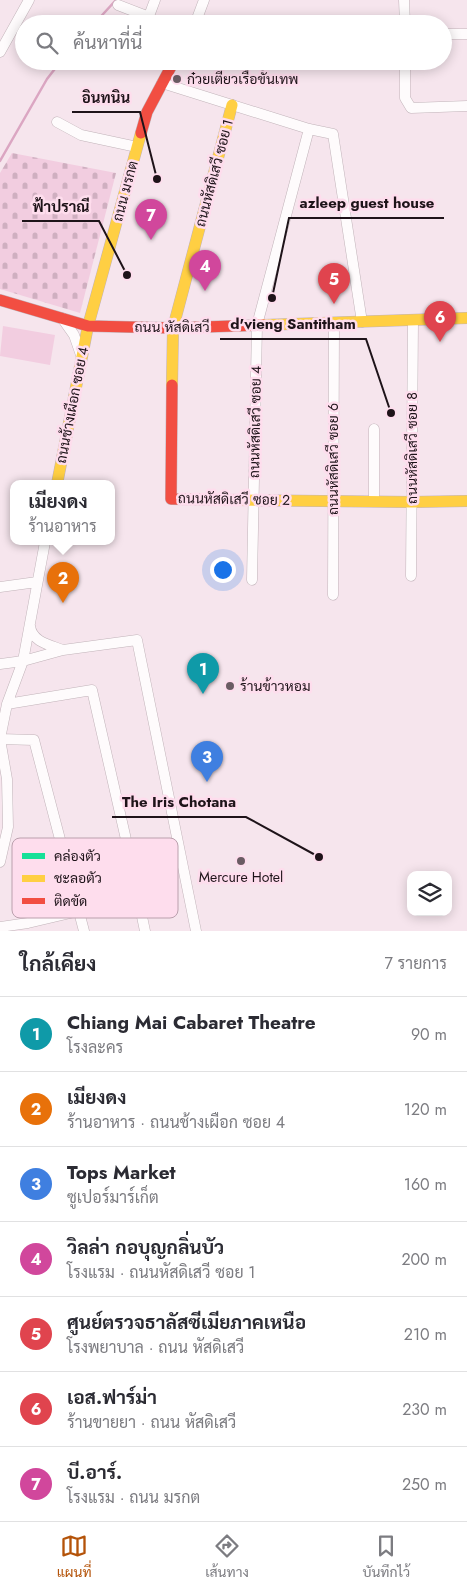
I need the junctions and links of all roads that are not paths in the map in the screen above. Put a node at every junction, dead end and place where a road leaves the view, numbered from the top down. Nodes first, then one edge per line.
1 (29, 0) edge
2 (155, 0) edge
3 (204, 0) edge
4 (404, 0) edge
5 (118, 5) dead end
6 (21, 15) edge
7 (137, 15) edge
8 (149, 15) edge
9 (199, 15) edge
10 (405, 15) edge
11 (15, 25) edge
12 (452, 34) edge
13 (467, 34) edge
14 (0, 52) edge
15 (169, 70) edge
16 (405, 70) edge
17 (162, 83) junction
18 (232, 105) junction
19 (467, 106) edge
20 (57, 122) dead end
21 (309, 129) junction
22 (137, 147) junction
23 (0, 300) edge
24 (62, 318) junction
25 (467, 318) edge
26 (413, 320) junction
27 (362, 322) junction
28 (334, 323) junction
29 (256, 325) junction
30 (88, 326) junction
31 (173, 328) junction
32 (82, 356) junction
33 (374, 429) dead end
34 (58, 480) edge
35 (253, 500) junction
36 (333, 500) junction
37 (374, 501) junction
38 (467, 501) edge
39 (412, 502) junction
40 (45, 545) edge
41 (411, 576) dead end
42 (252, 580) dead end
43 (37, 582) junction
44 (0, 587) edge
45 (333, 595) dead end
46 (30, 623) junction
47 (63, 650) junction
48 (24, 661) junction
49 (0, 664) edge
50 (7, 704) junction
51 (0, 739) edge
52 (4, 827) edge
53 (60, 838) edge
54 (126, 838) edge
55 (177, 838) edge
56 (178, 842) edge
57 (0, 862) edge
58 (57, 918) edge
59 (81, 918) edge
60 (142, 918) edge
61 (0, 927) edge
62 (29, 927) edge
63 (84, 931) edge
64 (145, 931) edge
65 (196, 931) edge

1 - 6 street
2 - 8 street
3 - 9 street
4 - 10 street
5 - 7 street
11 - 14 street
12 - 13 street
15 - 17 street, ถนน มรกต
16 - 19 street
17 - 18 street
17 - 22 street, ถนน มรกต
18 - 21 street
18 - 31 street, ถนนหัสดิเสวี ซอย 1
20 - 22 street
21 - 27 street
21 - 29 street, ถนนหัสดิเสวี ซอย 4
22 - 30 street, ถนน มรกต
23 - 24 street, ถนน หัสดิเสวี
24 - 30 street, ถนน หัสดิเสวี
24 - 32 street
25 - 26 street, ถนน หัสดิเสวี
26 - 27 street, ถนน หัสดิเสวี
26 - 39 street, ถนนหัสดิเสวี ซอย 8
27 - 28 street, ถนน หัสดิเสวี
28 - 29 street, ถนน หัสดิเสวี
28 - 36 street, ถนนหัสดิเสวี ซอย 6
29 - 31 street, ถนน หัสดิเสวี
29 - 35 street, ถนนหัสดิเสวี ซอย 4
30 - 31 street, ถนน หัสดิเสวี
30 - 32 street, ถนนช้างเผือก ซอย 4
31 - 35 street, ถนนหัสดิเสวี ซอย 2
32 - 34 street, ถนนช้างเผือก ซอย 4
33 - 37 street
35 - 36 street, ถนนหัสดิเสวี ซอย 2
35 - 42 street, ถนนหัสดิเสวี ซอย 4
36 - 37 street, ถนนหัสดิเสวี ซอย 2
36 - 45 street, ถนนหัสดิเสวี ซอย 6
37 - 39 street, ถนนหัสดิเสวี ซอย 2
38 - 39 street, ถนนหัสดิเสวี ซอย 2
39 - 41 street, ถนนหัสดิเสวี ซอย 8
40 - 43 street
43 - 44 street
43 - 46 street
46 - 47 street
46 - 48 street
47 - 48 street
47 - 55 street
48 - 49 street
48 - 50 street
50 - 51 street
50 - 54 street
51 - 52 street
51 - 53 street
52 - 57 street
56 - 65 street
58 - 62 street
59 - 63 street
60 - 64 street
61 - 62 street

